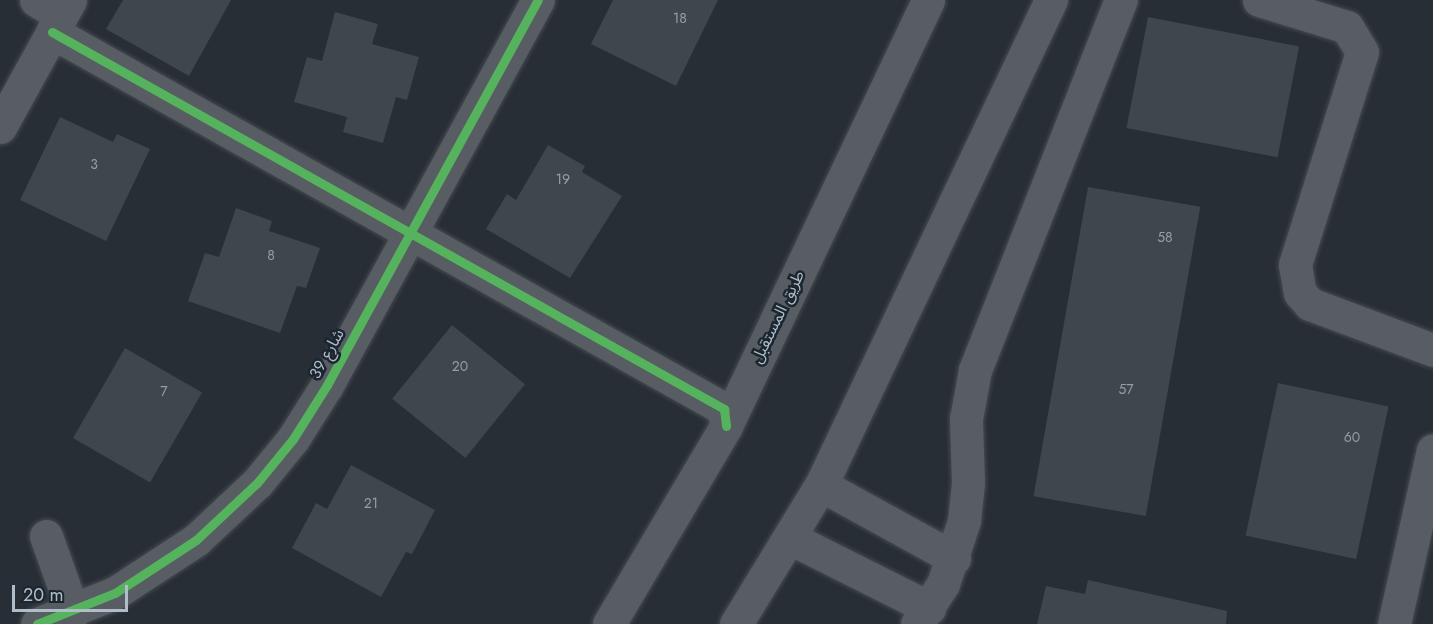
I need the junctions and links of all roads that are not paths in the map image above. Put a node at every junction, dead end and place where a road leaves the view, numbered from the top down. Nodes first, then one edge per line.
1 (538, 0) edge
2 (928, 0) edge
3 (1051, 0) edge
4 (1121, 0) edge
5 (1259, 0) edge
6 (55, 12) edge
7 (0, 127) edge
8 (411, 232) junction
9 (1433, 350) edge
10 (726, 426) junction
11 (1433, 450) edge
12 (821, 485) junction
13 (46, 536) dead end
14 (790, 538) junction
15 (954, 558) junction
16 (73, 612) junction
17 (923, 616) edge
18 (37, 624) edge
19 (609, 624) edge
20 (736, 624) edge
21 (1394, 624) edge

1 - 8 street, شارع 39
2 - 10 street, طريق المستقبل
3 - 12 street
4 - 15 street
5 - 9 street
6 - 7 street
6 - 8 street
8 - 10 street
8 - 16 street, شارع 39
10 - 19 street, طريق المستقبل
11 - 21 street
12 - 14 street
12 - 15 street
13 - 16 street
14 - 17 street
14 - 20 street
15 - 17 street
16 - 18 street, شارع 39

